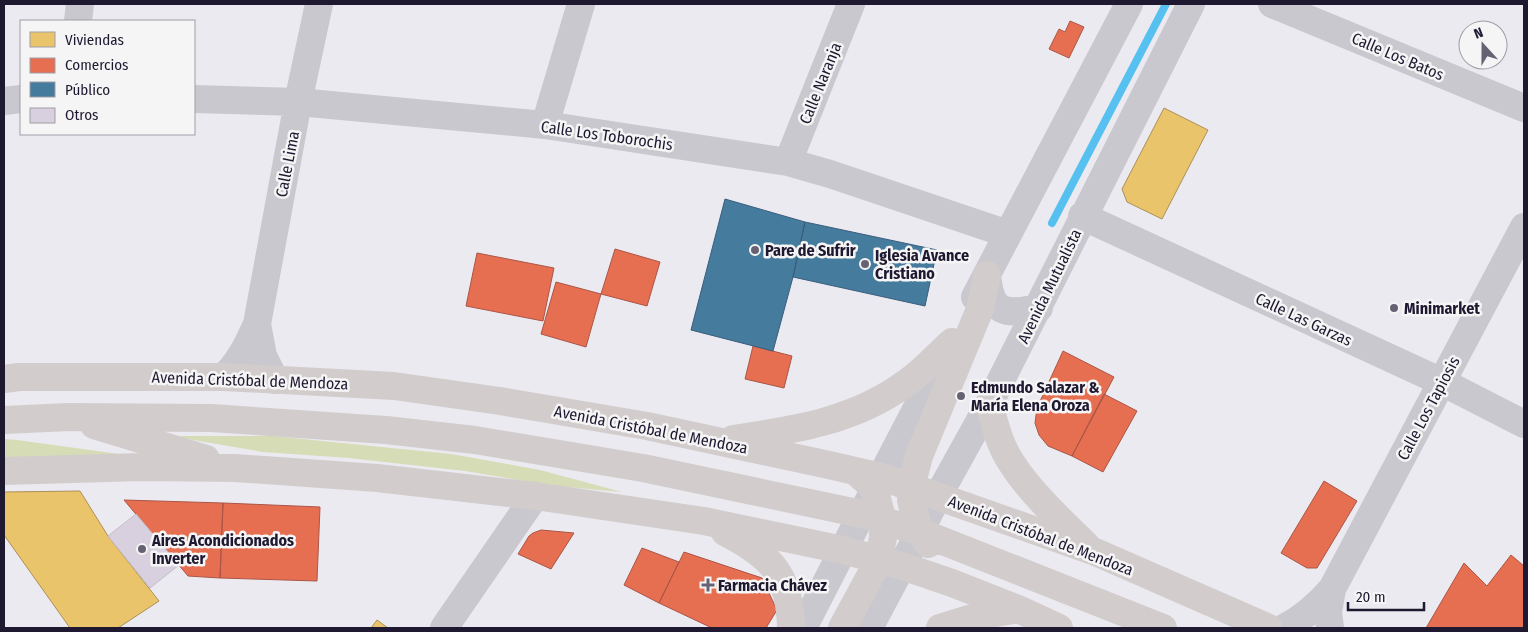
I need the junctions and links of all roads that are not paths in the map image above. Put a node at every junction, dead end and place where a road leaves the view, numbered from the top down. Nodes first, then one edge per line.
1 (80, 4) edge
2 (319, 4) edge
3 (582, 4) edge
4 (851, 4) edge
5 (1128, 4) edge
6 (1191, 4) edge
7 (1272, 4) edge
8 (78, 20) edge
9 (20, 99) edge
10 (195, 99) edge
11 (4, 101) edge
12 (298, 102) junction
13 (1524, 108) edge
14 (545, 125) junction
15 (788, 162) junction
16 (1082, 216) junction
17 (1524, 228) edge
18 (1008, 234) junction
19 (987, 275) junction
20 (1038, 308) junction
21 (257, 324) junction
22 (952, 342) junction
23 (224, 377) junction
24 (4, 379) edge
25 (275, 380) junction
26 (1442, 382) junction
27 (989, 404) junction
28 (69, 417) junction
29 (4, 420) edge
30 (1524, 424) edge
31 (714, 442) junction
32 (236, 468) junction
33 (4, 471) edge
34 (870, 479) junction
35 (911, 487) junction
36 (535, 496) junction
37 (938, 496) junction
38 (872, 517) junction
39 (704, 521) junction
40 (920, 532) junction
41 (843, 550) junction
42 (1093, 551) junction
43 (891, 563) junction
44 (1332, 589) junction
45 (979, 594) junction
46 (1018, 609) junction
47 (444, 628) edge
48 (791, 628) edge
49 (803, 628) edge
50 (842, 628) edge
51 (869, 628) edge
52 (940, 628) edge
53 (1059, 628) edge
54 (1163, 628) edge
55 (1269, 628) edge
56 (1284, 628) edge
57 (1330, 628) edge

1 - 8 street
2 - 12 street, Calle Lima
3 - 14 street
4 - 15 street, Calle Naranja
5 - 18 street
6 - 16 street, Avenida Mutualista
7 - 13 street, Calle Los Batos
9 - 11 street
10 - 12 street, Calle Los Toborochis
12 - 14 street, Calle Los Toborochis
12 - 21 street, Calle Lima
14 - 15 street, Calle Los Toborochis
15 - 18 street, Calle Los Toborochis
16 - 20 street, Avenida Mutualista
16 - 26 street, Calle Las Garzas
17 - 26 street, Calle Los Tapiosis
18 - 19 street
19 - 20 street
19 - 22 street
19 - 35 main road
20 - 27 street, Avenida Mutualista
21 - 23 street, Calle Lima
21 - 25 street, Calle Lima
22 - 31 main road
22 - 34 street
23 - 24 main road, Avenida Cristóbal de Mendoza
23 - 25 main road, Avenida Cristóbal de Mendoza
25 - 31 main road, Avenida Cristóbal de Mendoza
26 - 30 street, Calle Las Garzas
26 - 44 street, Calle Los Tapiosis
27 - 37 street, Avenida Mutualista
27 - 42 main road
28 - 29 main road
28 - 32 main road
28 - 38 main road
31 - 34 main road, Avenida Cristóbal de Mendoza
32 - 33 main road
32 - 36 main road
34 - 35 main road, Avenida Cristóbal de Mendoza
34 - 38 street
35 - 37 main road, Avenida Cristóbal de Mendoza
35 - 40 main road
36 - 39 main road
36 - 47 street
37 - 40 street, Avenida Mutualista
37 - 42 main road, Avenida Cristóbal de Mendoza
38 - 40 main road
38 - 41 street
38 - 43 main road
39 - 41 main road
39 - 48 main road
40 - 43 street, Avenida Mutualista
40 - 45 main road
40 - 54 main road
41 - 43 main road
41 - 49 street
42 - 55 main road, Avenida Cristóbal de Mendoza
43 - 45 main road
43 - 50 main road
43 - 51 street, Avenida Mutualista
44 - 56 street, Calle Los Tapiosis
44 - 57 street, Calle Los Tapiosis
45 - 46 main road
46 - 52 main road
46 - 53 main road

